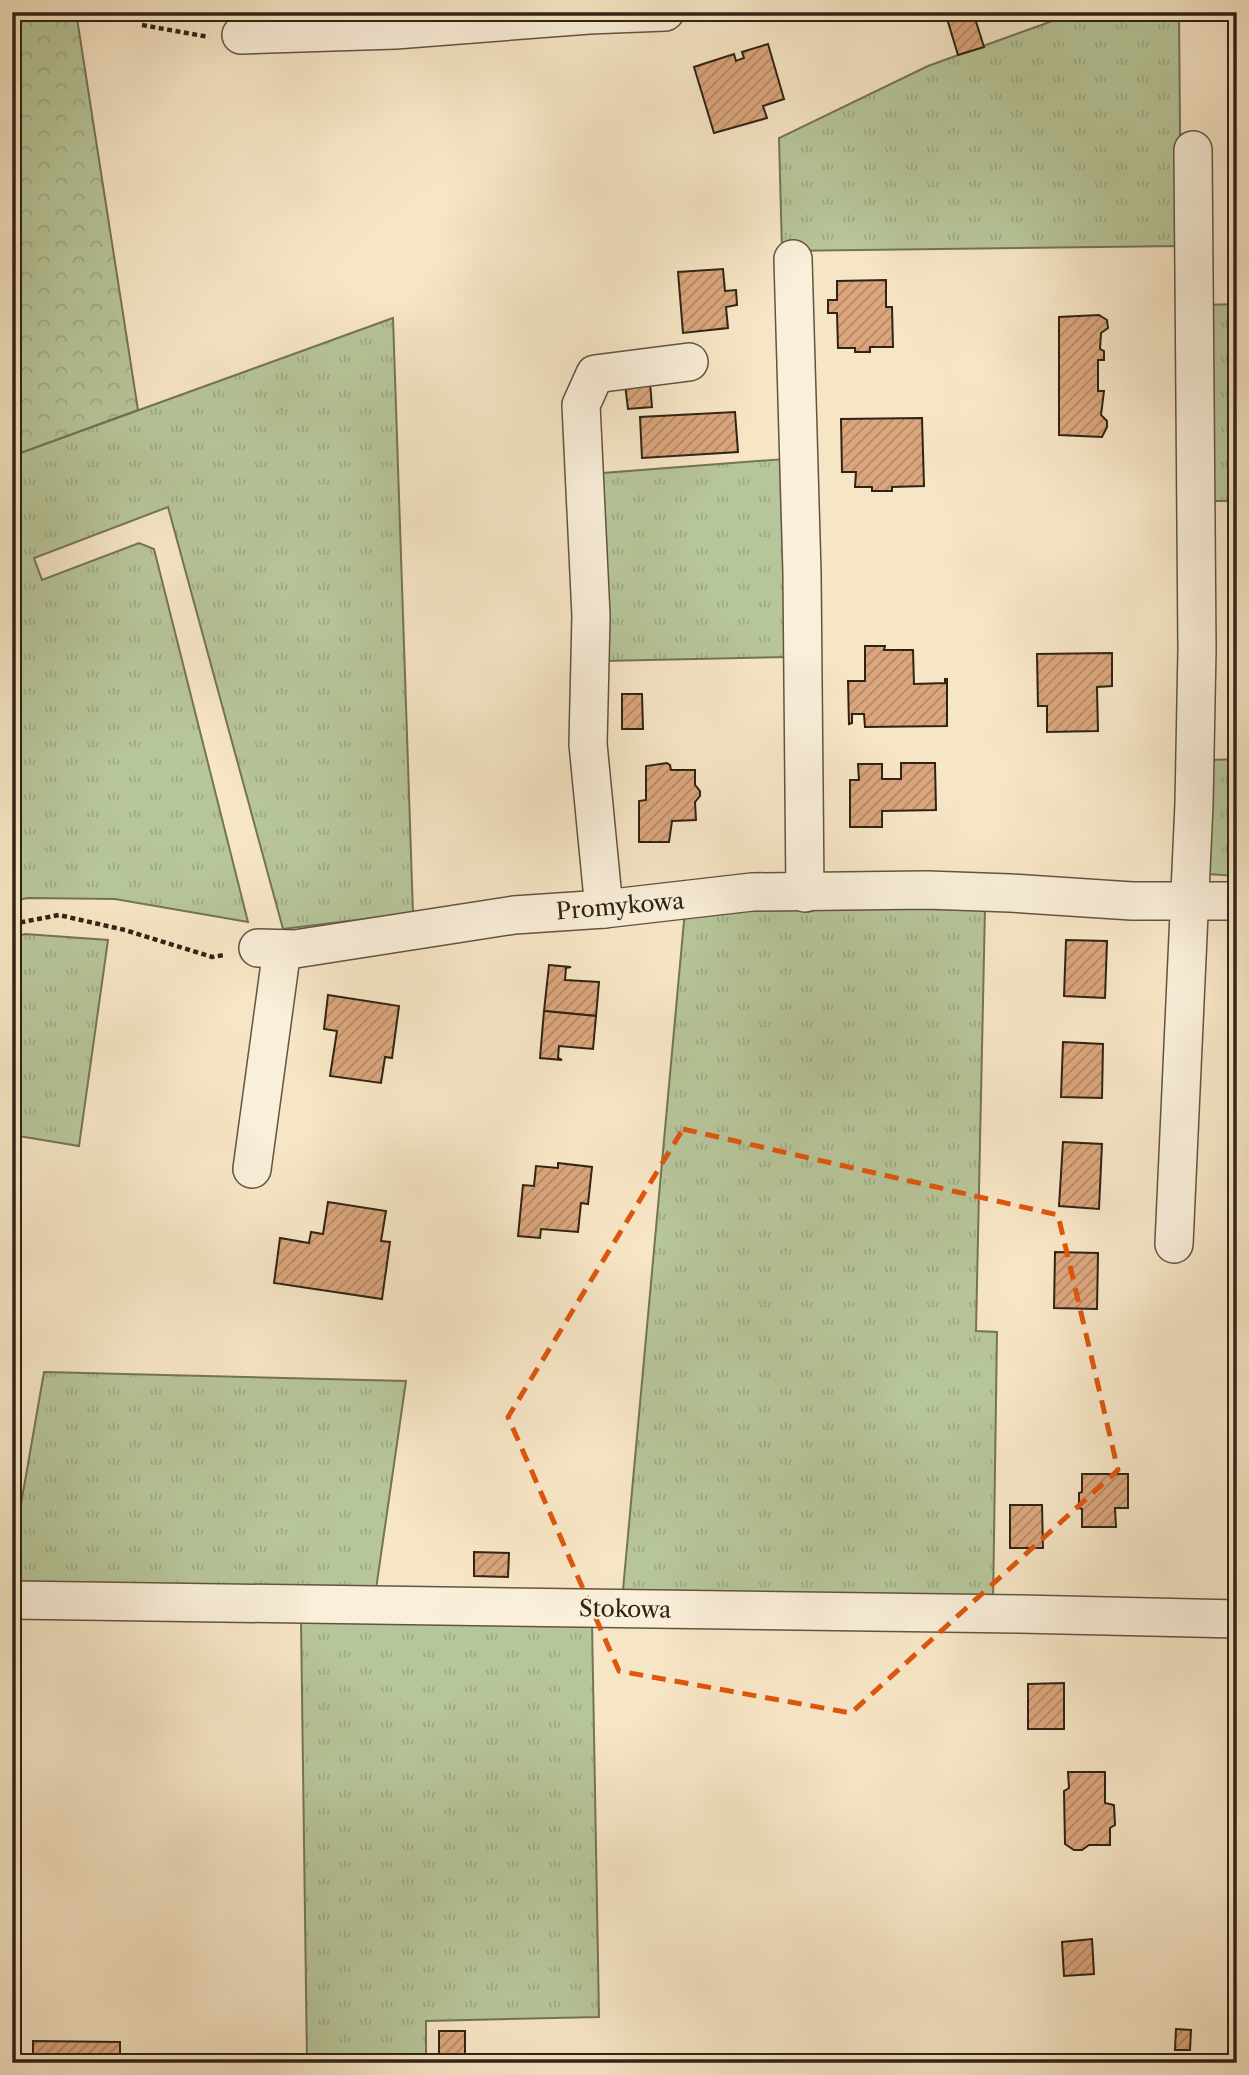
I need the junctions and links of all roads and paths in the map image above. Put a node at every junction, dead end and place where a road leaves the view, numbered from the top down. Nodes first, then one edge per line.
1 (665, 12) edge
2 (142, 25) dead end
3 (241, 35) joint
4 (1193, 150) dead end
5 (793, 259) dead end
6 (689, 362) dead end
7 (805, 892) junction
8 (1190, 900) junction
9 (1237, 901) edge
10 (604, 909) junction
11 (12, 924) edge
12 (270, 949) junction
13 (252, 1169) dead end
14 (1174, 1244) dead end
15 (12, 1600) edge
16 (1237, 1619) edge

1 - 3 street
2 - 3 path
4 - 8 street
5 - 7 street
6 - 10 street
7 - 8 street, Promykowa
7 - 10 street, Promykowa
8 - 9 street, Promykowa
8 - 14 street
10 - 12 street, Promykowa
11 - 12 path
12 - 13 street
15 - 16 street, Stokowa

